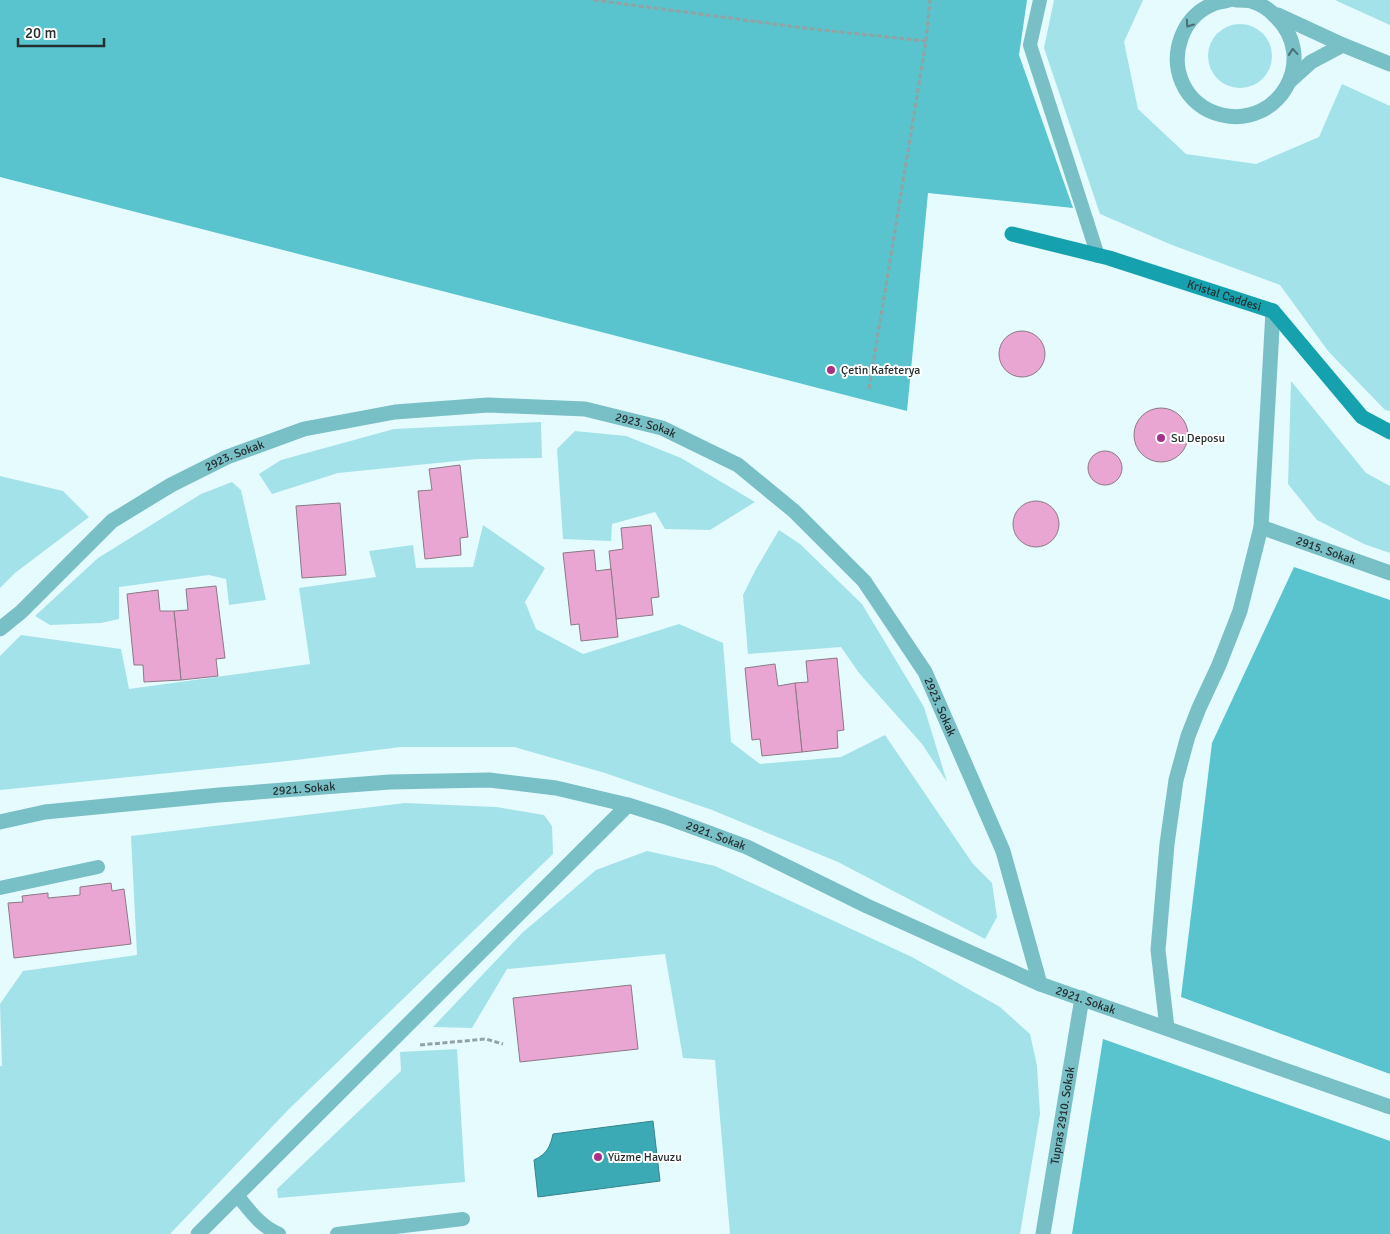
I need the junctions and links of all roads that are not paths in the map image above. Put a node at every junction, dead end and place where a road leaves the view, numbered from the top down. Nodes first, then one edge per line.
1 (1040, 0) edge
2 (1229, 0) edge
3 (1236, 0) edge
4 (1270, 10) junction
5 (1343, 46) junction
6 (1390, 64) edge
7 (1290, 81) junction
8 (1012, 234) dead end
9 (1098, 256) junction
10 (1273, 310) junction
11 (1390, 432) edge
12 (1261, 527) junction
13 (1390, 573) edge
14 (0, 629) edge
15 (628, 805) junction
16 (0, 822) edge
17 (98, 867) dead end
18 (0, 888) edge
19 (1040, 984) junction
20 (1082, 998) junction
21 (1167, 1028) junction
22 (1390, 1107) edge
23 (237, 1195) junction
24 (463, 1219) dead end
25 (198, 1234) edge
26 (279, 1234) edge
27 (337, 1234) edge
28 (1044, 1234) edge

1 - 9 lane
2 -> 7 street
3 - 4 street
4 - 5 street
7 -> 4 street
5 - 6 street
5 - 7 street
8 - 9 street, Kristal Caddesi
9 - 10 street, Kristal Caddesi
10 - 11 street, Kristal Caddesi
10 - 12 street
12 - 13 street, 2915. Sokak
12 - 21 street
14 - 19 street, 2923. Sokak
15 - 16 street, 2921. Sokak
15 - 19 street, 2921. Sokak
15 - 23 street
17 - 18 lane
19 - 20 street, 2921. Sokak
20 - 21 street, 2921. Sokak
20 - 28 street, Tupras 2910. Sokak
21 - 22 street, 2921. Sokak
23 - 25 street
23 - 26 lane
24 - 27 lane

